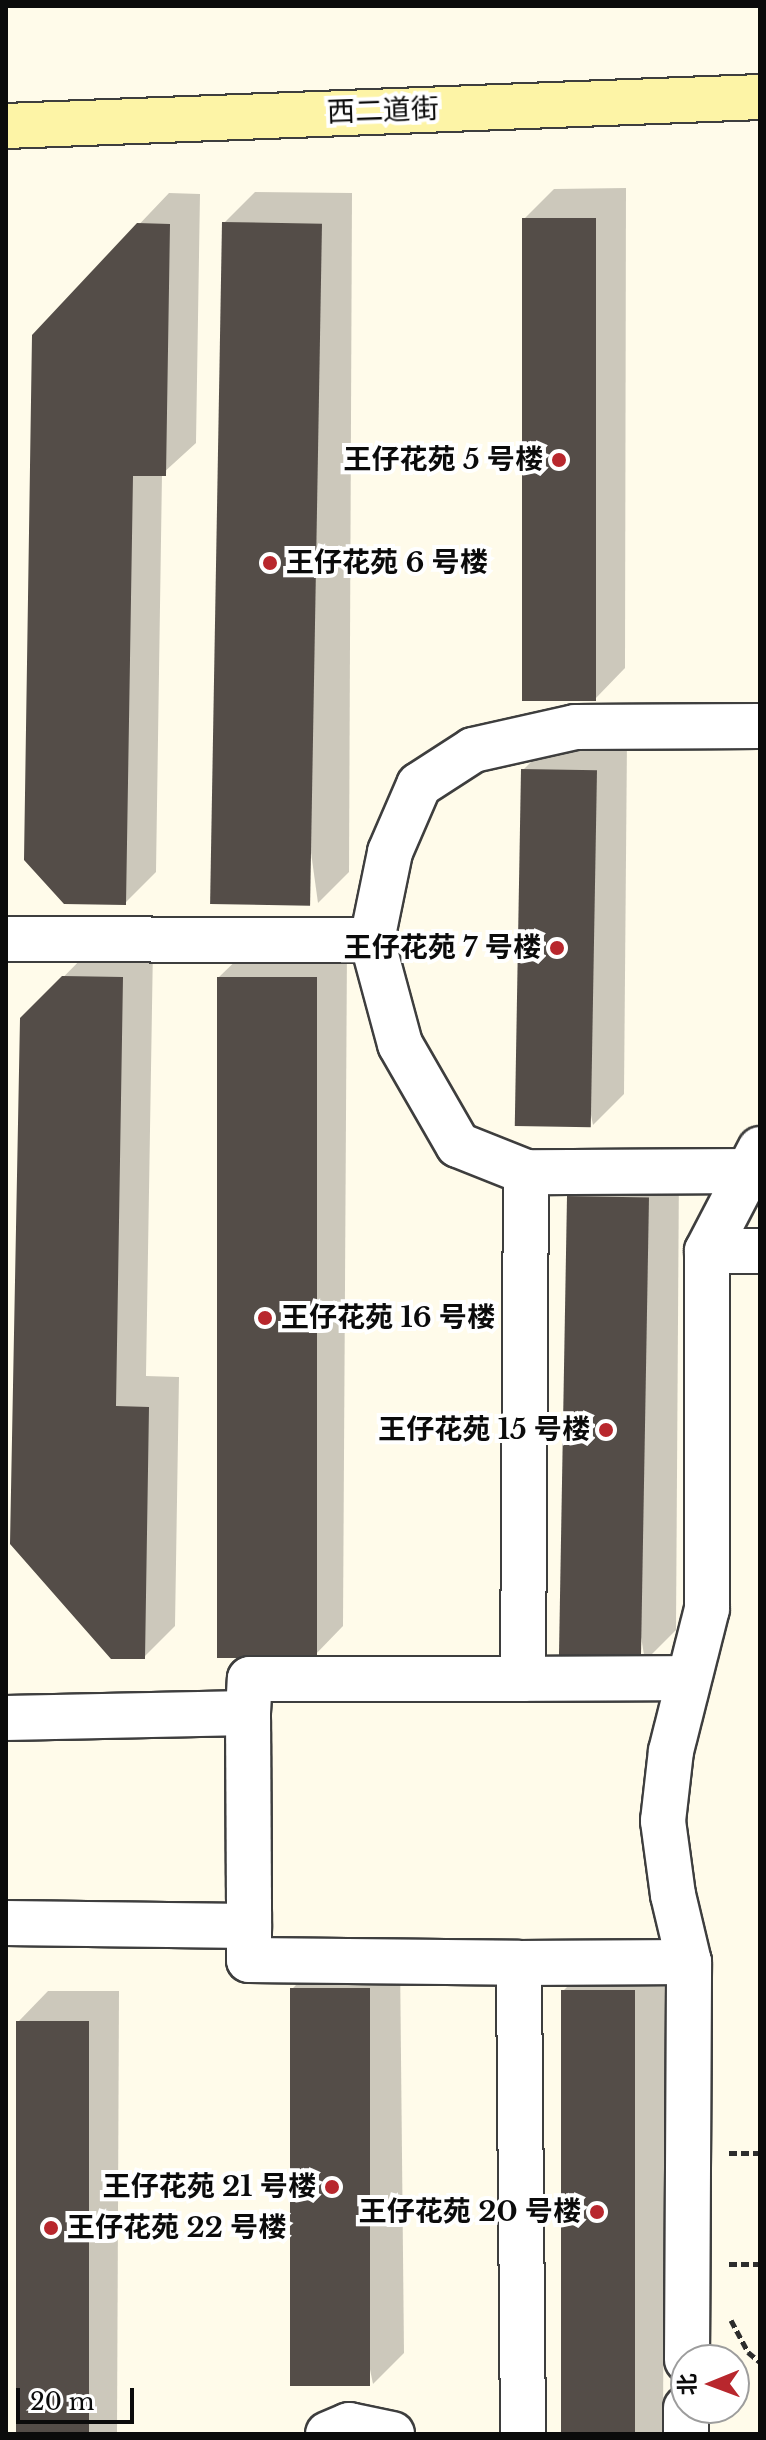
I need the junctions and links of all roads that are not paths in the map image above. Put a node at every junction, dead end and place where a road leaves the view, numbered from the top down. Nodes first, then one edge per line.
1 (760, 97) edge
2 (6, 126) edge
3 (760, 726) edge
4 (6, 939) edge
5 (372, 940) junction
6 (755, 1160) edge
7 (526, 1172) junction
8 (707, 1251) junction
9 (760, 1251) edge
10 (688, 1678) junction
11 (523, 1679) junction
12 (248, 1713) junction
13 (6, 1718) edge
14 (6, 1923) edge
15 (249, 1926) junction
16 (689, 1962) junction
17 (519, 1963) junction
18 (687, 2344) edge
19 (328, 2434) edge
20 (392, 2434) edge
21 (523, 2434) edge

1 - 2 main road, 西二道街
3 - 5 street
4 - 5 street
5 - 7 street
6 - 7 street
6 - 8 street
7 - 11 street
8 - 9 street
8 - 10 street
10 - 11 street
10 - 16 street
11 - 12 street
12 - 13 street
12 - 15 street
14 - 15 street
15 - 17 street
16 - 17 street
16 - 18 street
17 - 21 street
19 - 20 street

